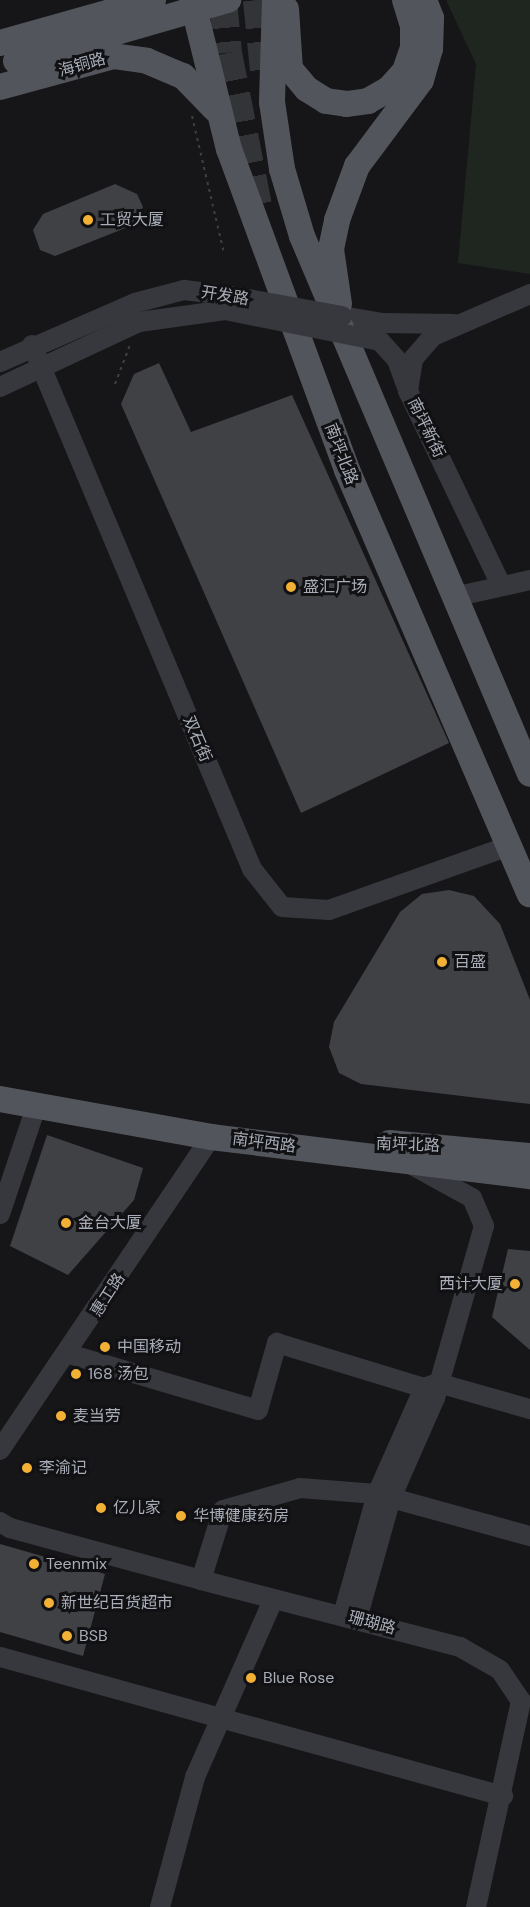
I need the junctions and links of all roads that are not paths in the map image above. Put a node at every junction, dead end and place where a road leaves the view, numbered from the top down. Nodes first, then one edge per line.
1 (90, 0) edge
2 (153, 0) edge
3 (192, 0) edge
4 (228, 0) edge
5 (275, 0) edge
6 (285, 0) edge
7 (405, 0) edge
8 (424, 0) edge
9 (5, 48) edge
10 (0, 87) edge
11 (219, 113) junction
12 (530, 294) edge
13 (226, 303) junction
14 (462, 324) junction
15 (345, 344) junction
16 (32, 345) junction
17 (0, 362) edge
18 (41, 367) junction
19 (0, 387) edge
20 (408, 392) junction
21 (530, 580) edge
22 (501, 585) junction
23 (454, 597) junction
24 (530, 774) edge
25 (509, 846) junction
26 (530, 894) edge
27 (0, 1099) edge
28 (36, 1107) junction
29 (211, 1137) junction
30 (286, 1146) junction
31 (530, 1156) edge
32 (403, 1160) junction
33 (530, 1176) edge
34 (0, 1214) edge
35 (69, 1354) junction
36 (432, 1390) junction
37 (530, 1410) edge
38 (0, 1450) edge
39 (384, 1496) junction
40 (0, 1522) edge
41 (530, 1536) edge
42 (201, 1580) junction
43 (273, 1600) junction
44 (350, 1617) junction
45 (0, 1657) edge
46 (525, 1699) edge
47 (221, 1718) junction
48 (503, 1796) junction
49 (160, 1907) edge
50 (476, 1907) edge

1 - 9 main road
2 - 9 main road
3 - 11 main road, 南坪北路
4 - 9 main road, bridge
5 - 15 main road
6 - 7 main road
8 - 15 main road
10 - 11 main road, 海铜路
11 - 25 main road, 南坪北路
12 - 14 street, 南坪新街
13 - 14 street, 开发路, bridge
13 - 16 street, 开发路
13 - 18 street, 开发路
13 - 20 street, 开发路, bridge
14 - 20 street, 南坪新街
15 - 23 main road
16 - 17 street, 开发路
16 - 18 street, 双石街
18 - 19 street, 开发路
18 - 25 street, 双石街
20 - 22 street, 南坪新街
21 - 22 street
22 - 23 street
23 - 24 main road
25 - 26 main road, 南坪北路
27 - 28 main road, 南坪西路
28 - 29 main road, 南坪西路
28 - 34 street
29 - 30 main road, 南坪西路
29 - 35 street, 惠工路
30 - 31 main road, 南坪北路
30 - 32 main road, 南坪西路
32 - 33 main road, 南坪西路
32 - 36 street
35 - 36 street
35 - 38 street, 惠工路
36 - 37 street
36 - 39 street
39 - 41 street
39 - 42 street
39 - 44 street
40 - 42 street, 珊瑚路
42 - 43 street, 珊瑚路
43 - 44 street, 珊瑚路
43 - 47 street
44 - 46 street, 珊瑚路
45 - 47 street
46 - 48 street, 珊瑚路
47 - 48 street
47 - 49 street
48 - 50 street, 珊瑚路

